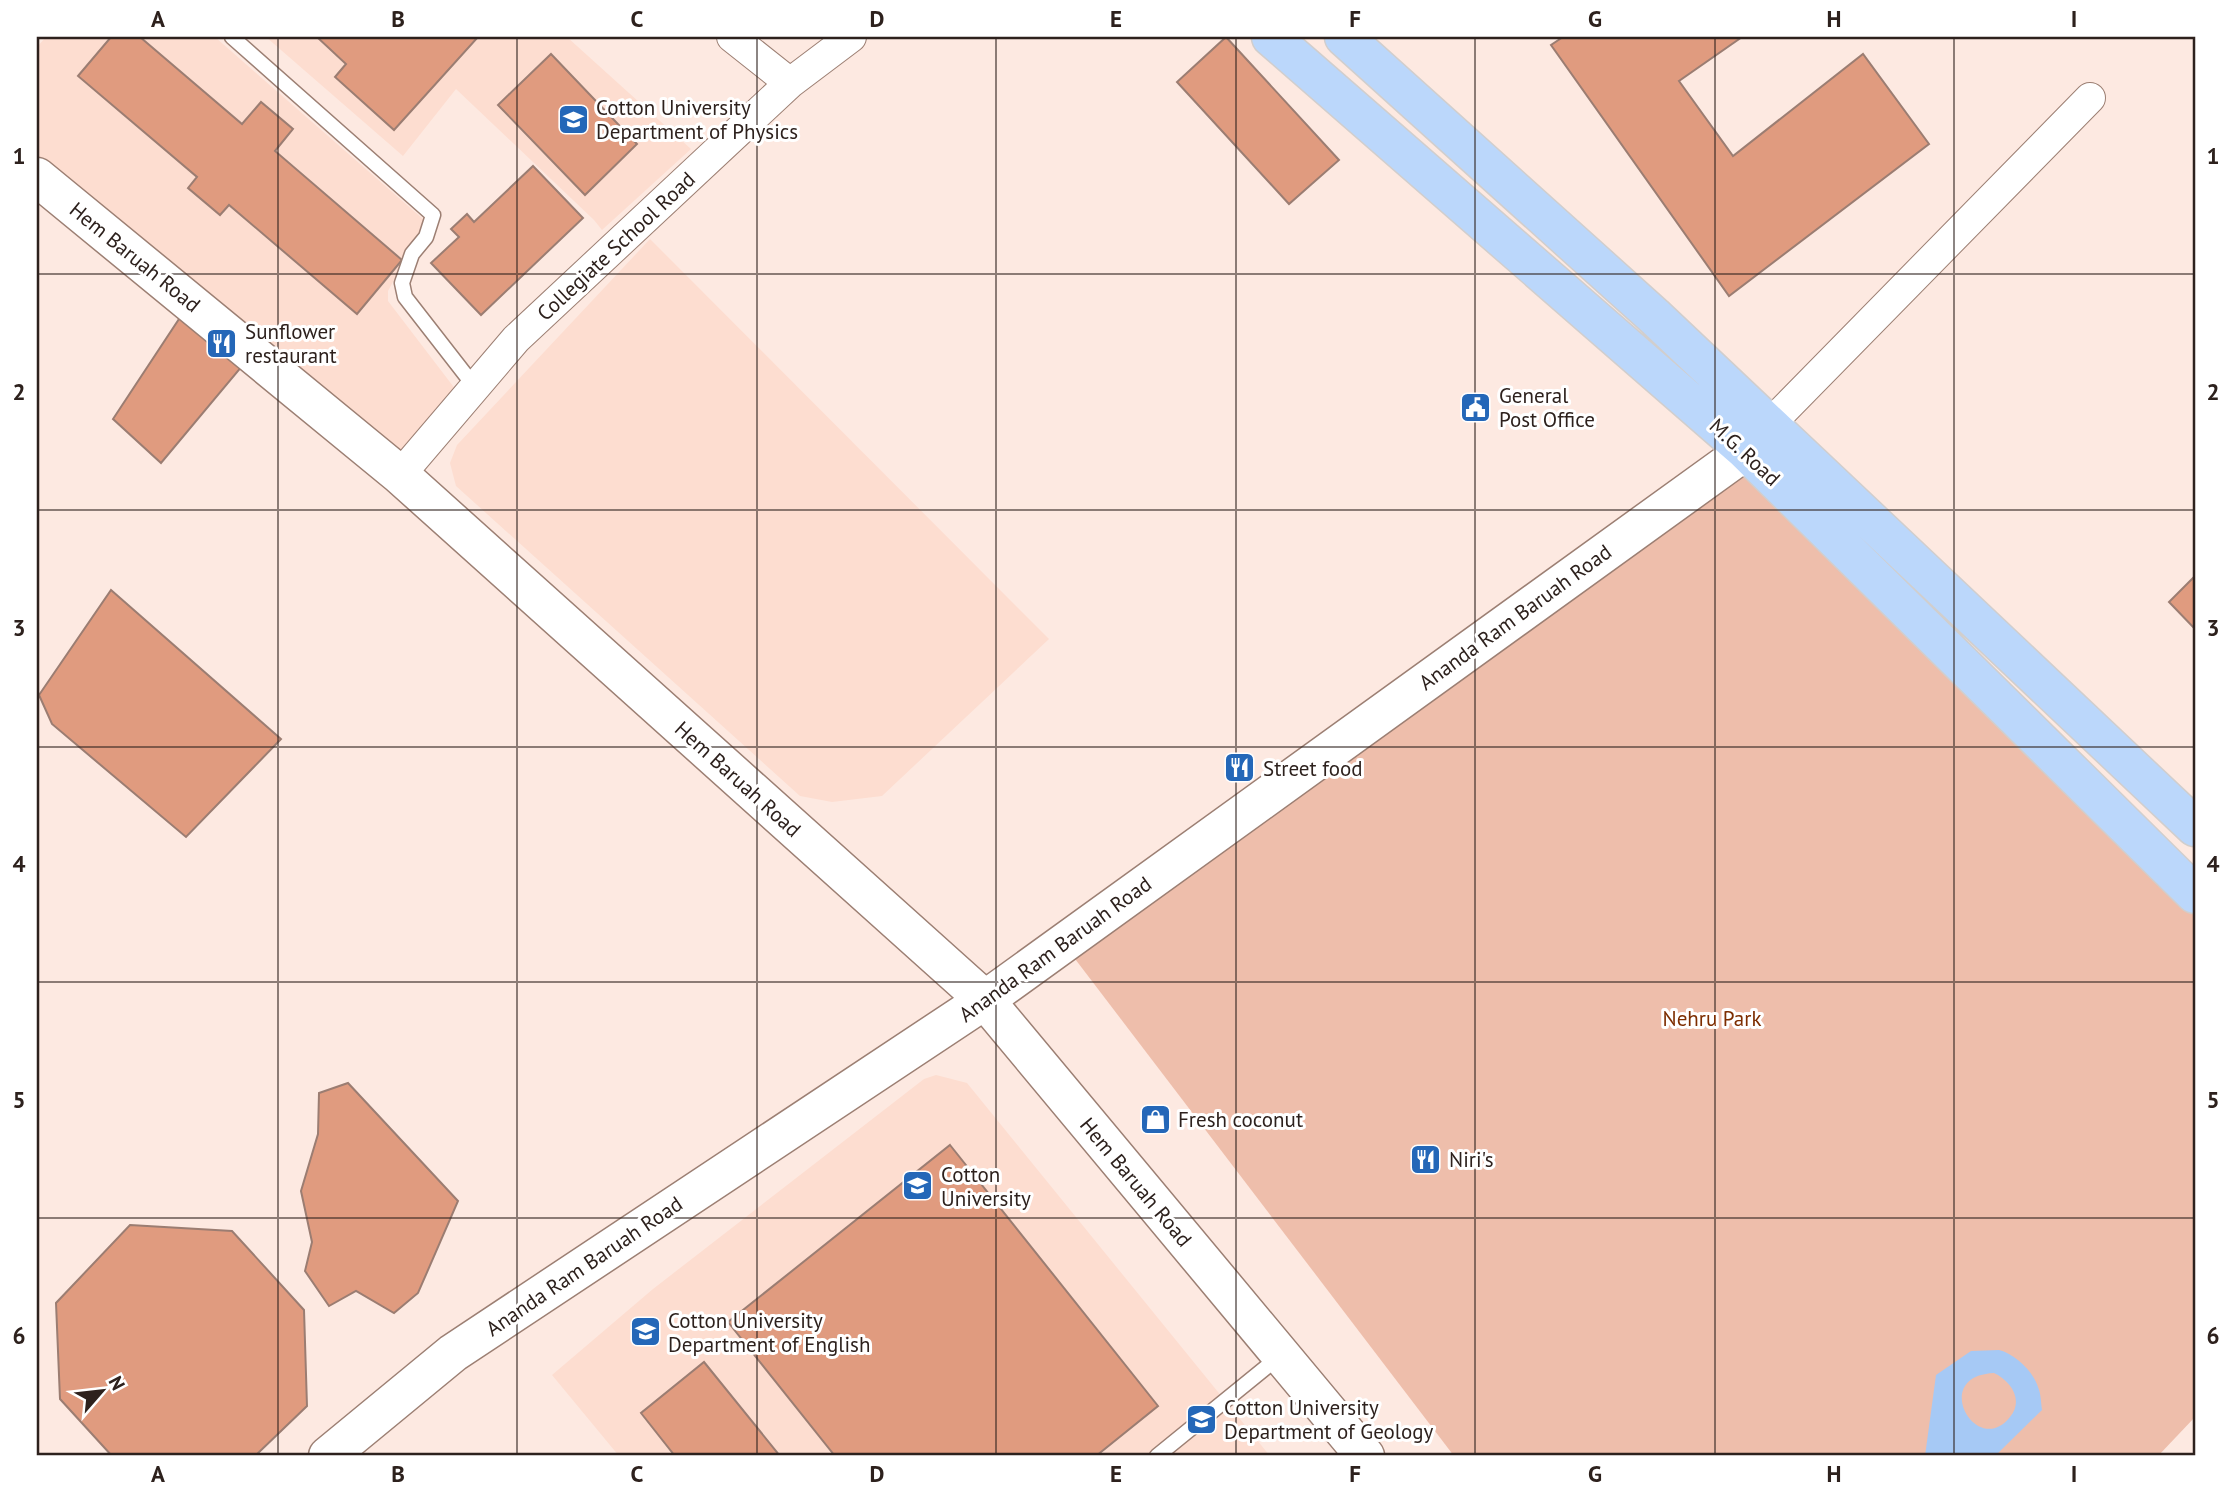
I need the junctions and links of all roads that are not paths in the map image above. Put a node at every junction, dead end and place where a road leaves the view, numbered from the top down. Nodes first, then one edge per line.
1 (232, 37) edge
2 (732, 37) edge
3 (851, 37) edge
4 (1271, 37) edge
5 (1344, 37) edge
6 (790, 83) junction
7 (2090, 98) dead end
8 (37, 177) edge
9 (475, 387) junction
10 (1757, 437) junction
11 (400, 475) junction
12 (2195, 827) edge
13 (2195, 894) edge
14 (985, 1000) junction
15 (1281, 1356) junction
16 (328, 1456) edge
17 (1157, 1456) edge
18 (1365, 1456) edge

1 - 9 lane
2 - 6 street
3 - 6 street, Collegiate School Road
4 - 10 main road, M.G. Road
5 - 10 main road
6 - 9 street, Collegiate School Road
7 - 10 street
8 - 11 street, Hem Baruah Road
9 - 11 street, Collegiate School Road
10 - 12 main road
10 - 13 main road, M.G. Road
10 - 14 street, Ananda Ram Baruah Road
11 - 14 street, Hem Baruah Road
14 - 15 street, Hem Baruah Road
14 - 16 street, Ananda Ram Baruah Road
15 - 17 lane
15 - 18 street, Hem Baruah Road

